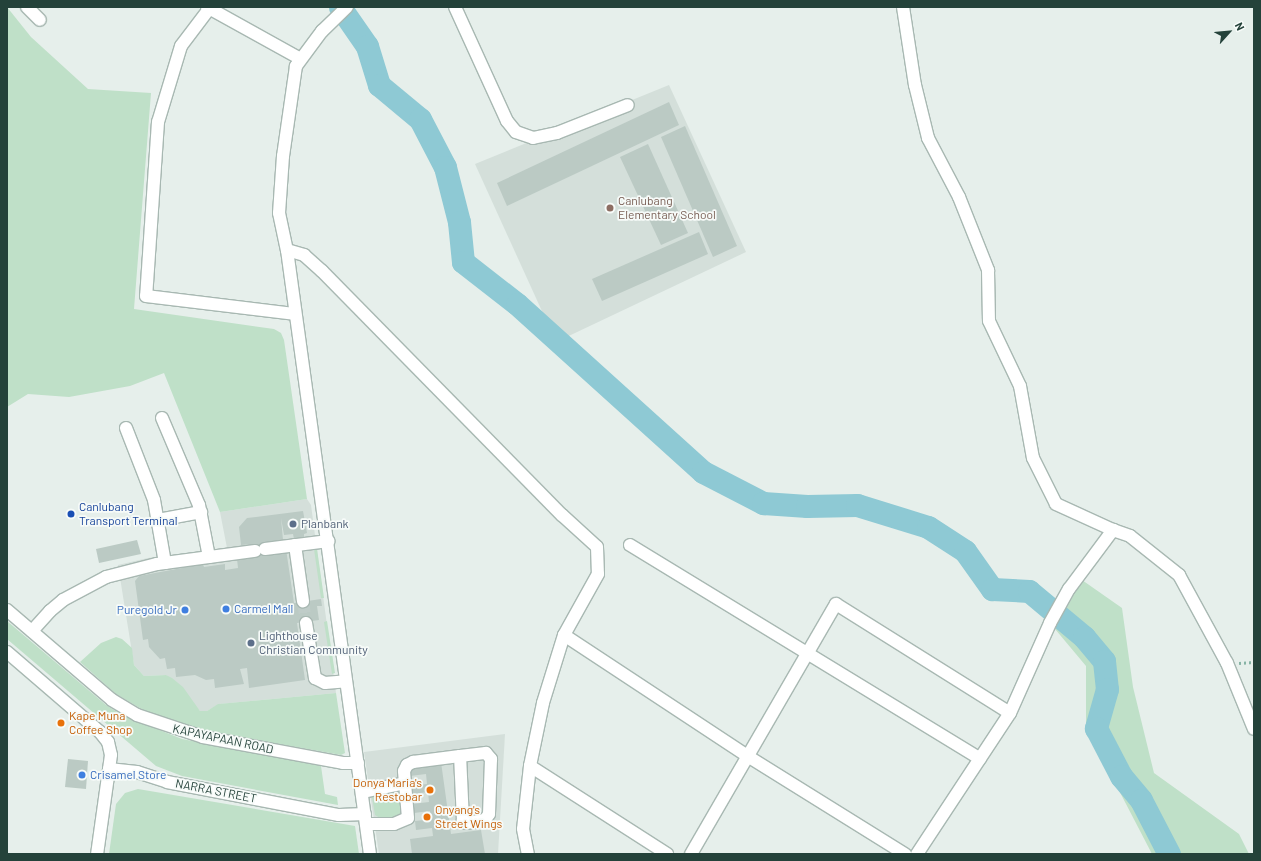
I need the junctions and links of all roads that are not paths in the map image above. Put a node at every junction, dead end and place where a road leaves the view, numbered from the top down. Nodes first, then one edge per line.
1 (27, 7) edge
2 (347, 7) edge
3 (455, 7) edge
4 (903, 7) edge
5 (208, 8) edge
6 (40, 20) dead end
7 (301, 59) junction
8 (628, 105) dead end
9 (287, 250) junction
10 (294, 314) junction
11 (162, 418) dead end
12 (126, 428) dead end
13 (201, 512) junction
14 (158, 520) junction
15 (1113, 530) junction
16 (328, 541) junction
17 (296, 545) junction
18 (630, 545) dead end
19 (209, 557) junction
20 (166, 563) junction
21 (303, 601) tunnel mouth
22 (7, 610) edge
23 (306, 623) tunnel mouth
24 (32, 631) junction
25 (564, 635) junction
26 (7, 652) edge
27 (808, 654) junction
28 (346, 681) junction
29 (1010, 713) junction
30 (1254, 729) edge
31 (460, 756) junction
32 (750, 757) junction
33 (980, 759) junction
34 (358, 763) junction
35 (530, 766) junction
36 (109, 769) junction
37 (406, 783) junction
38 (362, 792) junction
39 (366, 819) junction
40 (97, 854) edge
41 (370, 854) edge
42 (528, 854) edge
43 (667, 854) edge
44 (691, 854) edge
45 (905, 854) edge
46 (917, 854) edge

1 - 6 street
2 - 7 street
3 - 8 street
4 - 15 street
5 - 7 street
5 - 10 street
7 - 9 street
9 - 10 street
9 - 25 street
10 - 16 street
11 - 13 street
12 - 14 street
13 - 14 street
13 - 19 street
14 - 20 street
15 - 29 street
15 - 30 street
16 - 17 street
16 - 28 street
17 - 19 street
17 - 21 street
18 - 27 street
19 - 20 street
20 - 24 street
22 - 24 street, KAPAYAPAAN ROAD
23 - 28 street
24 - 34 street, KAPAYAPAAN ROAD
25 - 32 street
25 - 35 street
26 - 36 street
27 - 29 street
27 - 32 street
27 - 33 street
28 - 34 street
29 - 33 street
31 - 31 street
31 - 37 street
32 - 44 street
32 - 45 street
33 - 46 street
34 - 38 street
35 - 42 street
35 - 43 street
36 - 39 street, NARRA STREET
36 - 40 street
37 - 38 street
37 - 39 street, NARRA STREET
38 - 39 street
39 - 41 street

